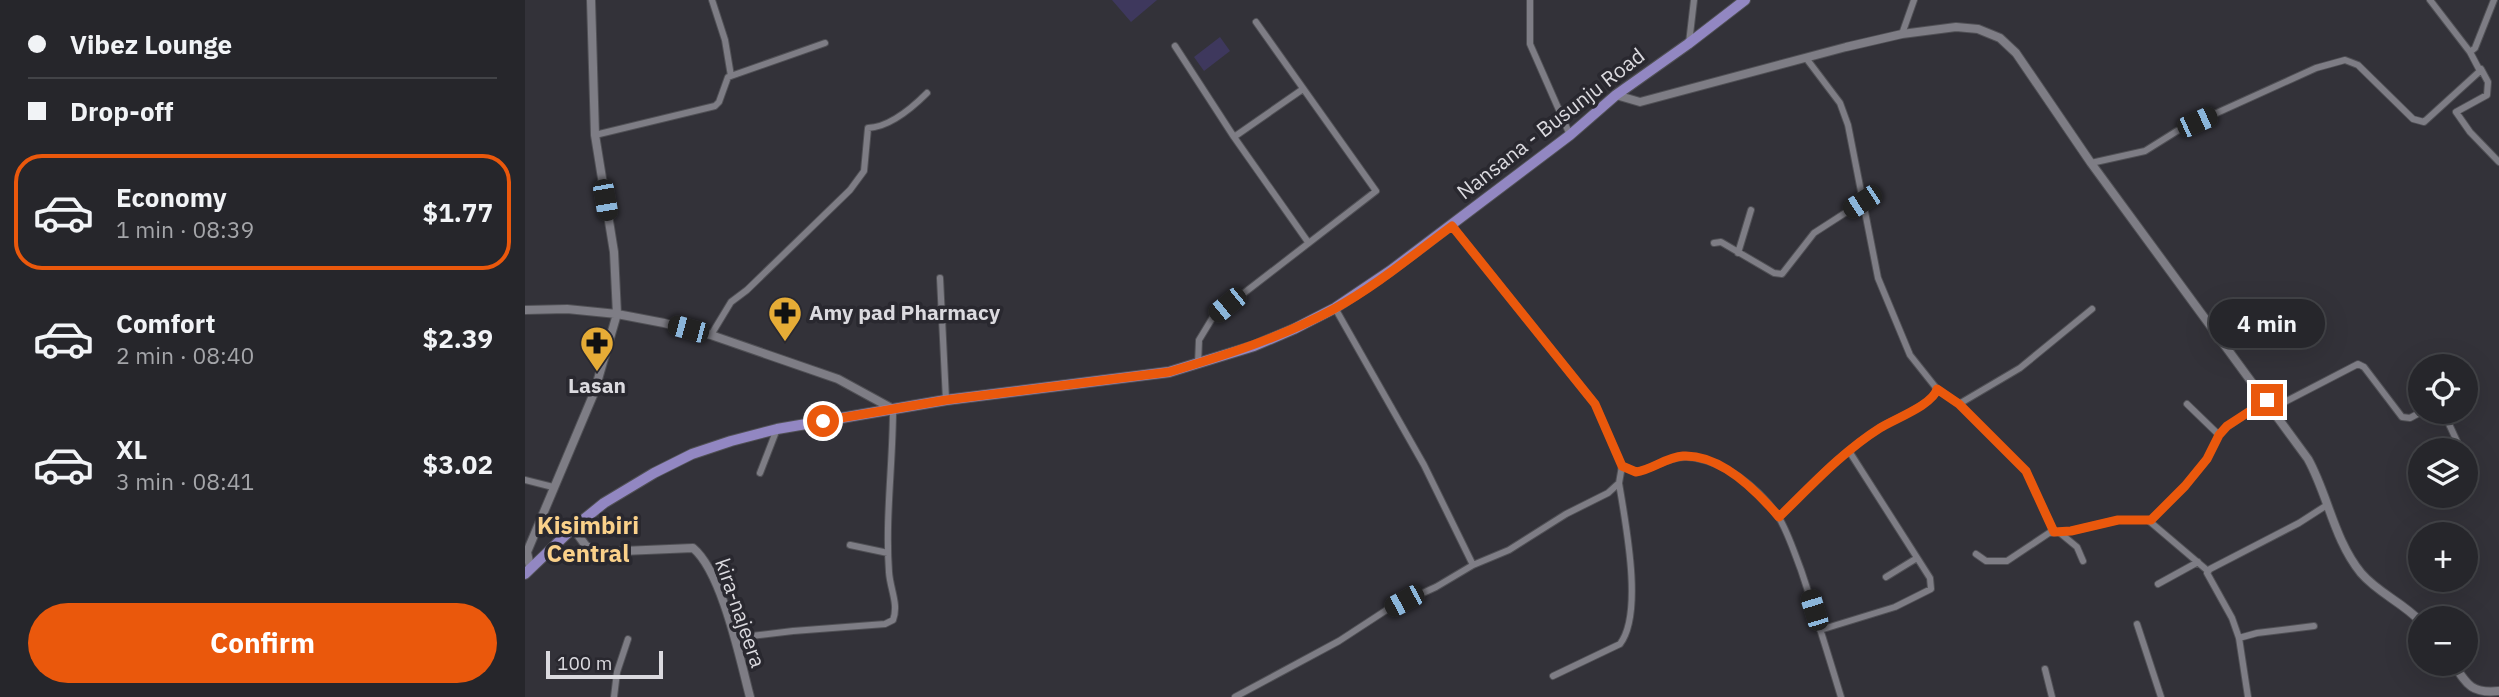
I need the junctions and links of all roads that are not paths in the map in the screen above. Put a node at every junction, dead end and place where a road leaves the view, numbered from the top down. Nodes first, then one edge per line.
1 (591, 0) edge
2 (712, 0) edge
3 (1530, 0) edge
4 (1694, 0) edge
5 (1745, 0) edge
6 (1914, 0) edge
7 (2430, 0) edge
8 (2494, 0) edge
9 (1256, 22) dead end
10 (1902, 34) junction
11 (825, 43) dead end
12 (1688, 44) junction
13 (1175, 46) dead end
14 (2470, 52) junction
15 (1806, 58) junction
16 (2481, 69) junction
17 (731, 76) junction
18 (1303, 89) junction
19 (927, 93) dead end
20 (1616, 95) junction
21 (595, 135) junction
22 (1570, 135) junction
23 (1234, 137) junction
24 (2499, 162) edge
25 (2091, 163) junction
26 (1862, 202) junction
27 (1751, 210) dead end
28 (1452, 226) junction
29 (1308, 242) junction
30 (1714, 243) dead end
31 (1738, 253) junction
32 (940, 278) dead end
33 (1335, 308) junction
34 (2092, 309) dead end
35 (525, 310) edge
36 (617, 314) junction
37 (711, 335) junction
38 (1198, 364) junction
39 (1937, 389) junction
40 (946, 400) junction
41 (1959, 404) junction
42 (2187, 404) dead end
43 (2270, 404) junction
44 (893, 409) junction
45 (2408, 418) edge
46 (777, 429) junction
47 (2219, 435) junction
48 (1849, 451) junction
49 (1622, 466) junction
50 (760, 473) dead end
51 (525, 480) edge
52 (1619, 483) junction
53 (553, 487) junction
54 (2327, 505) junction
55 (1779, 517) junction
56 (2148, 520) junction
57 (573, 528) junction
58 (2057, 532) junction
59 (851, 545) dead end
60 (888, 553) junction
61 (1976, 554) dead end
62 (1917, 558) junction
63 (2083, 561) dead end
64 (2198, 562) junction
65 (1473, 565) junction
66 (527, 570) edge
67 (2208, 571) junction
68 (1886, 577) dead end
69 (2158, 583) dead end
70 (2408, 612) edge
71 (2137, 624) dead end
72 (2314, 626) dead end
73 (1821, 630) junction
74 (734, 638) junction
75 (2239, 638) junction
76 (628, 639) dead end
77 (2045, 669) dead end
78 (1553, 676) dead end
79 (2461, 676) edge
80 (2499, 691) edge
81 (614, 697) edge
82 (750, 697) edge
83 (1235, 697) edge
84 (1841, 697) edge
85 (2052, 697) edge
86 (2161, 697) edge
87 (2248, 697) edge

1 - 21 street
2 - 17 street
3 - 22 street
4 - 12 street
5 - 12 main road, Nansana - Busunju Road
6 - 10 street
7 - 14 street
8 - 14 street
9 - 18 street
10 - 15 street
10 - 25 street
11 - 17 street
12 - 20 main road, Nansana - Busunju Road
13 - 23 street
14 - 16 street
15 - 20 street
15 - 26 street
16 - 24 street
16 - 25 street
17 - 21 street
18 - 23 street
18 - 29 street
19 - 37 street
20 - 22 main road, Nansana - Busunju Road
21 - 36 street
22 - 28 main road, Nansana - Busunju Road
23 - 29 street
25 - 43 street
26 - 31 street
26 - 39 street
27 - 31 street
28 - 33 main road, Nansana - Busunju Road
28 - 49 street
29 - 38 street
30 - 31 street
32 - 40 street
33 - 38 main road, Nansana - Busunju Road
33 - 65 street
34 - 41 street
35 - 36 street
36 - 37 street
36 - 53 street
37 - 44 street
38 - 40 main road, Nansana - Busunju Road
39 - 41 street
39 - 48 street
40 - 44 main road, Nansana - Busunju Road
41 - 58 street
42 - 47 street
43 - 45 street
43 - 47 street
43 - 54 street
44 - 46 main road, Nansana - Busunju Road
44 - 60 street
46 - 50 street
46 - 57 main road, Nansana - Busunju Road
47 - 56 street
48 - 55 street
48 - 62 street
49 - 52 street
49 - 55 street
51 - 53 street
52 - 65 street
52 - 78 street
53 - 66 street
54 - 67 street
54 - 70 street
55 - 73 street
56 - 58 street
56 - 64 street
57 - 66 main road, Nansana - Busunju Road
57 - 74 street, kira-najeera
58 - 61 street
58 - 63 street
59 - 60 street
60 - 74 street
62 - 68 street
62 - 73 street
64 - 67 street
64 - 69 street
65 - 83 street
67 - 75 street
71 - 86 street
72 - 75 street
73 - 84 street
74 - 82 street, kira-najeera
75 - 87 street
76 - 81 street
77 - 85 street
79 - 80 street

